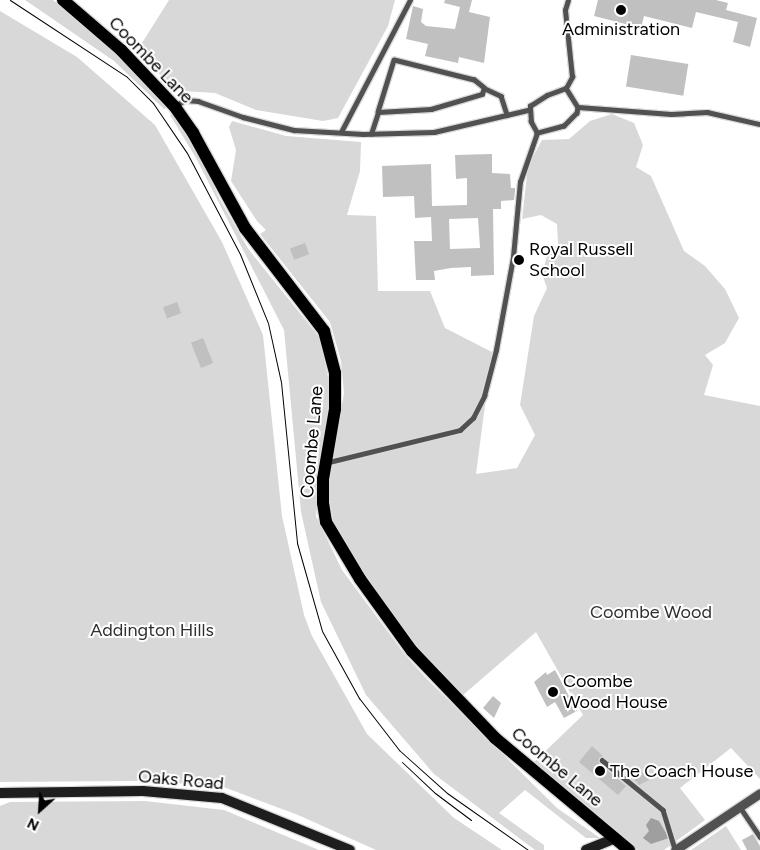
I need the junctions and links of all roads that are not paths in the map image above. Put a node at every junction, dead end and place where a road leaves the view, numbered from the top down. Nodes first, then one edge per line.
1 (63, 0) edge
2 (410, 0) edge
3 (568, 0) edge
4 (484, 88) junction
5 (566, 88) junction
6 (175, 107) junction
7 (578, 107) junction
8 (528, 110) junction
9 (378, 112) junction
10 (507, 115) junction
11 (760, 124) edge
12 (341, 132) junction
13 (537, 133) junction
14 (371, 134) junction
15 (325, 462) junction
16 (602, 760) dead end
17 (760, 792) edge
18 (0, 793) edge
19 (740, 807) junction
20 (615, 838) junction
21 (760, 838) edge
22 (350, 850) edge
23 (586, 850) edge
24 (629, 850) edge
25 (675, 850) edge

1 - 6 main road, Coombe Lane
2 - 12 lane
3 - 5 lane
4 - 9 lane
4 - 9 lane
4 - 10 lane
5 - 7 lane
5 - 8 lane
6 - 12 lane
6 - 15 main road, Coombe Lane
7 - 11 lane
7 - 13 lane
8 - 10 lane
8 - 13 lane
9 - 14 lane
10 - 14 lane
12 - 14 lane
13 - 15 lane
15 - 20 main road, Coombe Lane
16 - 25 lane
17 - 19 street
18 - 22 street, Oaks Road
19 - 21 lane
19 - 25 street
20 - 23 street
20 - 24 main road, Coombe Lane

